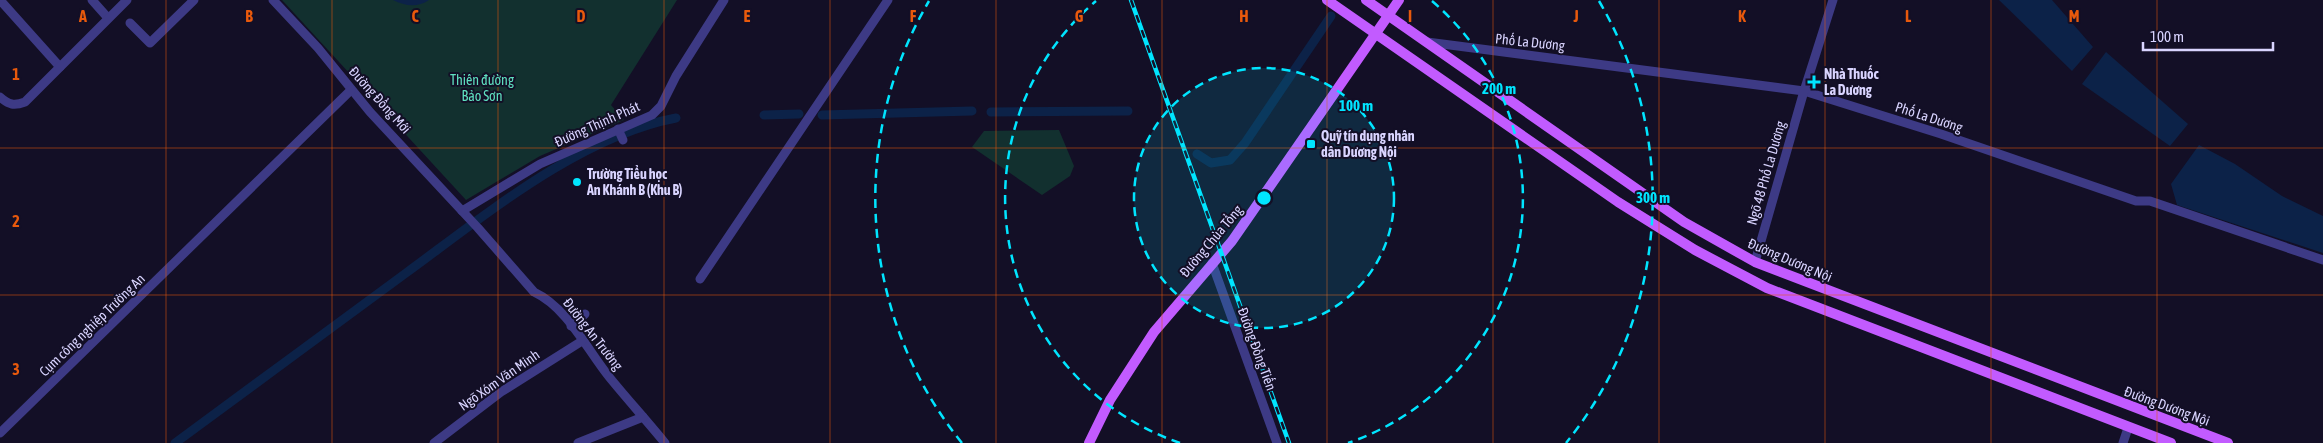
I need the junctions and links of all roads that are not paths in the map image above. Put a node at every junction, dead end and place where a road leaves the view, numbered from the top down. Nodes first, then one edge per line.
1 (0, 0) edge
2 (92, 0) edge
3 (127, 0) edge
4 (194, 0) edge
5 (273, 0) edge
6 (724, 0) edge
7 (888, 0) edge
8 (1327, 0) edge
9 (1366, 0) edge
10 (1399, 0) edge
11 (1833, 0) edge
12 (1388, 15) junction
13 (108, 18) junction
14 (130, 23) dead end
15 (1375, 34) junction
16 (1424, 42) junction
17 (60, 67) junction
18 (351, 90) junction
19 (1804, 91) junction
20 (0, 96) edge
21 (465, 214) junction
22 (476, 225) joint
23 (2323, 260) edge
24 (1755, 262) junction
25 (1212, 263) junction
26 (700, 279) dead end
27 (1750, 280) junction
28 (585, 314) dead end
29 (571, 326) junction
30 (582, 341) junction
31 (642, 417) junction
32 (2128, 428) junction
33 (0, 433) edge
34 (434, 443) edge
35 (578, 443) edge
36 (665, 443) edge
37 (1089, 443) edge
38 (1277, 443) edge
39 (2123, 443) edge
40 (2171, 443) edge
41 (2228, 443) edge

1 - 17 street
2 - 13 street
3 - 13 street
4 - 14 street
5 - 18 street, Đường Đồng Mới
6 - 21 street, Đường Thịnh Phát
7 - 26 street
8 - 15 main road
9 - 12 main road, Đường Dương Nội
10 - 12 main road, Đường Chùa Tổng
11 - 19 street, Ngõ 48 Phố La Dương
12 - 15 main road, Đường Chùa Tổng
12 - 16 main road, Đường Dương Nội
13 - 17 street
15 - 25 main road, Đường Chùa Tổng
15 - 27 main road
16 - 19 street, Phố La Dương
16 - 24 main road, Đường Dương Nội
17 - 20 street
18 - 21 street, Đường Đồng Mới
18 - 33 street, Cụm công nghiệp Trường An
19 - 23 street, Phố La Dương
19 - 24 street, Ngõ 48 Phố La Dương
21 - 22 street, Đường Đồng Mới
22 - 29 street, Đường An Trường
24 - 27 main road
24 - 41 main road, Đường Dương Nội
25 - 37 main road, Đường Chùa Tổng
25 - 38 street, Đường Đồng Tiến
27 - 32 main road
28 - 29 street
29 - 30 street, Đường An Trường
30 - 31 street, Đường An Trường
30 - 34 street, Ngõ Xóm Văn Minh
31 - 35 street
31 - 36 street, Đường An Trường
32 - 39 street
32 - 40 main road

